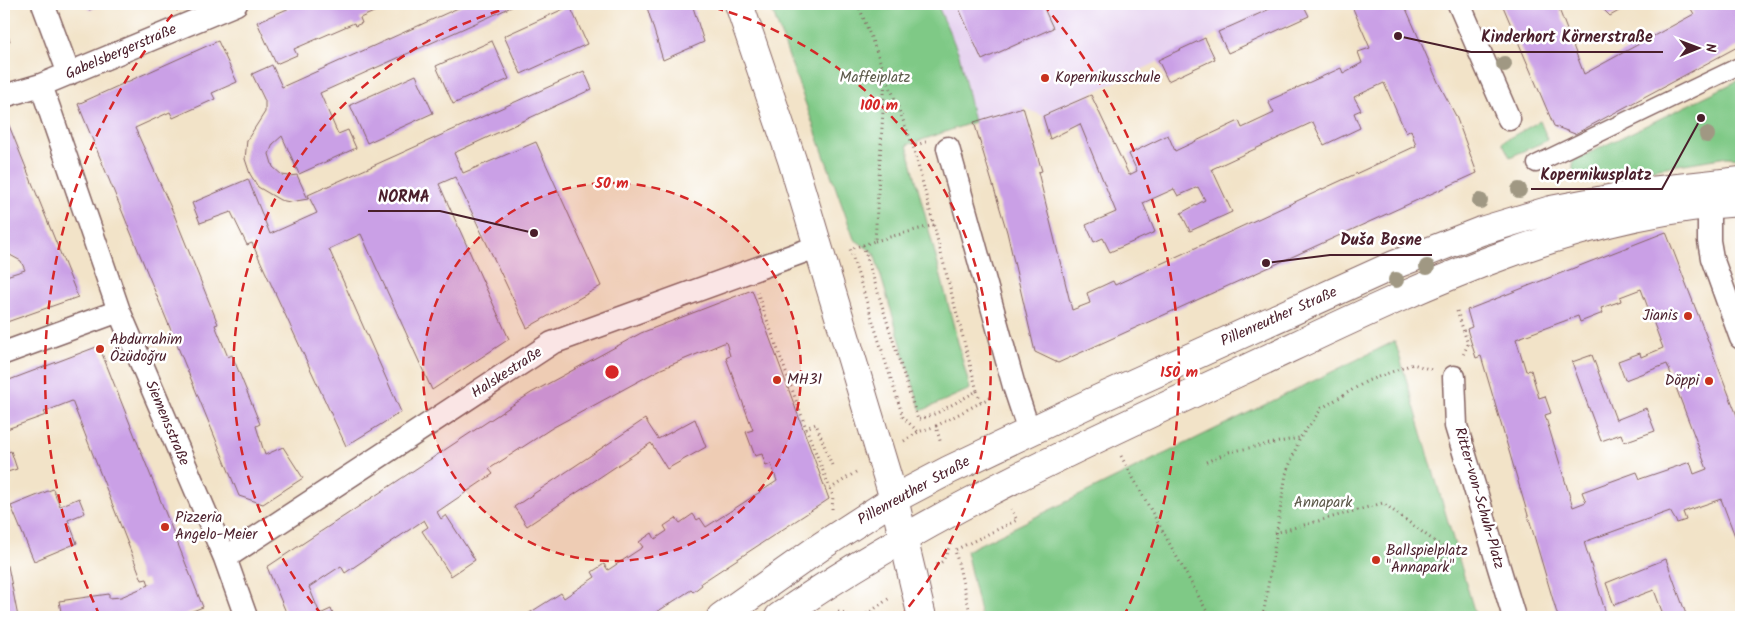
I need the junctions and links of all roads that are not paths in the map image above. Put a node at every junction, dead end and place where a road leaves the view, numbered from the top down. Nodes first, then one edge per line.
1 (42, 4) edge
2 (236, 4) edge
3 (740, 4) edge
4 (1459, 4) edge
5 (1741, 65) edge
6 (69, 74) junction
7 (41, 85) junction
8 (4, 96) edge
9 (1509, 119) dead end
10 (948, 148) road end
11 (1536, 164) dead end
12 (1741, 181) edge
13 (1741, 202) edge
14 (1709, 205) junction
15 (818, 246) junction
16 (119, 311) junction
17 (1741, 338) edge
18 (4, 353) edge
19 (1454, 376) road end
20 (1029, 431) junction
21 (894, 499) junction
22 (904, 537) junction
23 (225, 558) junction
24 (246, 617) edge
25 (721, 617) edge
26 (779, 617) edge
27 (922, 617) edge
28 (1514, 617) edge

1 - 6 street
2 - 6 street, Gabelsbergerstraße
3 - 15 main road
4 - 9 street
5 - 11 street
6 - 7 street, Gabelsbergerstraße
7 - 8 street, Gabelsbergerstraße
7 - 16 street, Siemensstraße
10 - 20 street
12 - 20 main road, Pillenreuther Straße
13 - 14 main road
14 - 17 street
14 - 22 main road
15 - 21 main road
15 - 23 street, Halskestraße
16 - 18 street
16 - 23 street, Siemensstraße
19 - 28 street, Ritter-von-Schuh-Platz
20 - 21 main road, Pillenreuther Straße
21 - 22 main road
21 - 25 main road, Pillenreuther Straße
22 - 26 main road
22 - 27 main road
23 - 24 street, Siemensstraße

